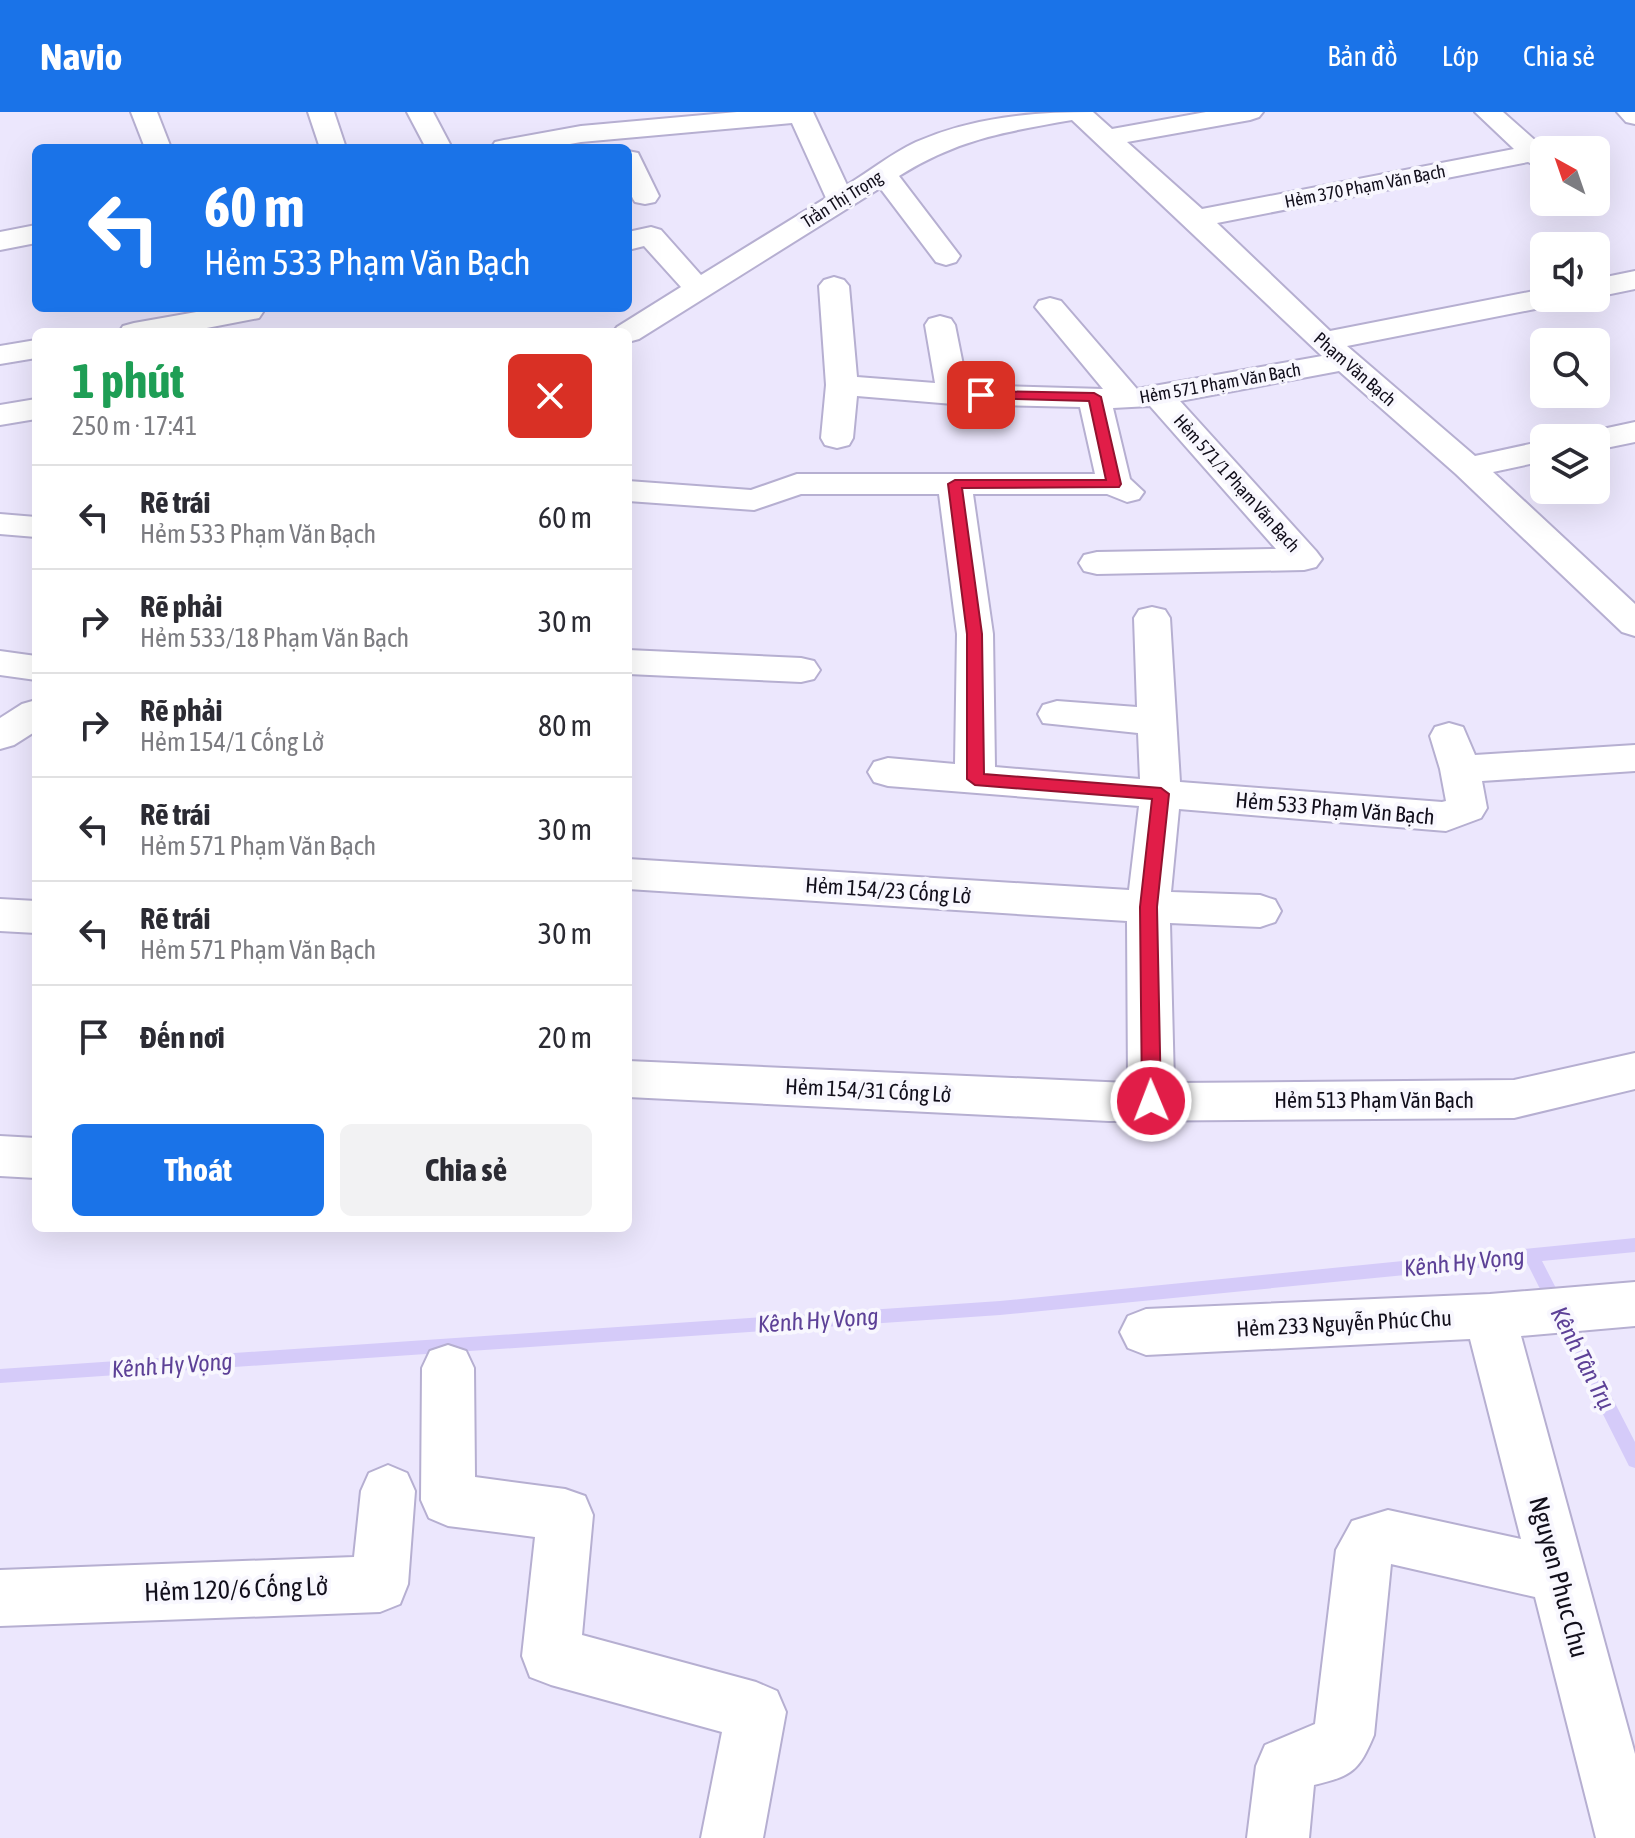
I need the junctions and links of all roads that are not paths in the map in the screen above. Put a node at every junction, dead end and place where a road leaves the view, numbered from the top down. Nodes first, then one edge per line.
1 (144, 112) edge
2 (321, 112) edge
3 (420, 112) edge
4 (1076, 112) edge
5 (1250, 112) edge
6 (1488, 112) edge
7 (801, 113) edge
8 (576, 123) edge
9 (1105, 138) junction
10 (619, 140) edge
11 (156, 144) edge
12 (332, 144) edge
13 (437, 144) edge
14 (516, 144) edge
15 (1530, 149) edge
16 (1530, 159) edge
17 (883, 174) junction
18 (840, 199) junction
19 (1196, 219) junction
20 (32, 235) edge
21 (632, 240) edge
22 (0, 241) edge
23 (946, 256) dead end
24 (1635, 280) edge
25 (1610, 285) edge
26 (834, 286) dead end
27 (698, 289) junction
28 (1530, 302) edge
29 (1050, 307) dead end
30 (248, 312) dead end
31 (940, 325) dead end
32 (157, 328) edge
33 (632, 330) edge
34 (32, 350) edge
35 (1334, 351) junction
36 (0, 355) edge
37 (842, 385) junction
38 (953, 394) junction
39 (1094, 397) junction
40 (1143, 398) junction
41 (32, 410) edge
42 (0, 415) edge
43 (1635, 432) edge
44 (1610, 437) edge
45 (837, 438) dead end
46 (1530, 454) edge
47 (1468, 467) junction
48 (955, 484) junction
49 (632, 491) edge
50 (0, 524) edge
51 (32, 527) edge
52 (1097, 563) dead end
53 (1631, 615) edge
54 (1152, 618) dead end
55 (632, 662) edge
56 (0, 663) edge
57 (32, 667) edge
58 (801, 670) dead end
59 (1057, 714) dead end
60 (32, 716) edge
61 (1157, 721) junction
62 (0, 736) edge
63 (1635, 758) edge
64 (888, 772) dead end
65 (975, 779) junction
66 (1158, 811) junction
67 (632, 874) edge
68 (1148, 907) junction
69 (1260, 911) dead end
70 (0, 915) edge
71 (32, 917) edge
72 (1635, 1071) edge
73 (632, 1079) edge
74 (1130, 1102) junction
75 (0, 1156) edge
76 (32, 1158) edge
77 (1635, 1304) edge
78 (1516, 1314) junction
79 (1146, 1332) dead end
80 (448, 1368) dead end
81 (388, 1491) dead end
82 (1559, 1575) junction
83 (0, 1598) edge
84 (732, 1838) edge
85 (1278, 1838) edge
86 (1627, 1838) edge

1 - 11 street
2 - 12 street
3 - 13 street
4 - 9 street, Phạm Văn Bạch
4 - 17 street, Trần Thị Trọng
5 - 9 street
6 - 15 street, Hẻm 370 Phạm Văn Bạch
7 - 10 street
7 - 18 street
8 - 10 street
8 - 14 street
9 - 19 street, Phạm Văn Bạch
16 - 19 street, Hẻm 370 Phạm Văn Bạch
17 - 18 street, Trần Thị Trọng
17 - 23 street
18 - 27 street, Trần Thị Trọng
19 - 35 street, Phạm Văn Bạch
20 - 22 street
21 - 27 street
24 - 25 street
26 - 37 street
27 - 33 street, Trần Thị Trọng
28 - 35 street, Hẻm 571 Phạm Văn Bạch
29 - 40 street
30 - 32 street
31 - 38 street
34 - 36 street
35 - 40 street, Hẻm 571 Phạm Văn Bạch
35 - 47 street, Phạm Văn Bạch
37 - 38 street, Hẻm 571 Phạm Văn Bạch
37 - 45 street
38 - 39 street, Hẻm 571 Phạm Văn Bạch
39 - 40 street, Hẻm 571 Phạm Văn Bạch
39 - 48 street
40 - 52 street, Hẻm 571/1 Phạm Văn Bạch
41 - 42 street
43 - 44 street
46 - 47 street
47 - 53 street, Phạm Văn Bạch
48 - 49 street
48 - 65 street
50 - 51 street
54 - 61 street
55 - 58 street
56 - 57 street
59 - 61 street
60 - 62 street
61 - 66 street
63 - 66 street, Hẻm 533 Phạm Văn Bạch
64 - 65 street, Hẻm 533 Phạm Văn Bạch
65 - 66 street, Hẻm 533 Phạm Văn Bạch
66 - 68 street
67 - 68 street, Hẻm 154/23 Cống Lở
68 - 69 street, Hẻm 154/23 Cống Lở
68 - 74 street
70 - 71 street
72 - 74 street, Hẻm 513 Phạm Văn Bạch
73 - 74 street, Hẻm 154/31 Cống Lở
75 - 76 street
77 - 78 street, Hẻm 233 Nguyễn Phúc Chu
78 - 79 street, Hẻm 233 Nguyễn Phúc Chu
78 - 82 street, Nguyen Phuc Chu
80 - 84 street
81 - 83 street, Hẻm 120/6 Cống Lở
82 - 85 street
82 - 86 street, Nguyen Phuc Chu

